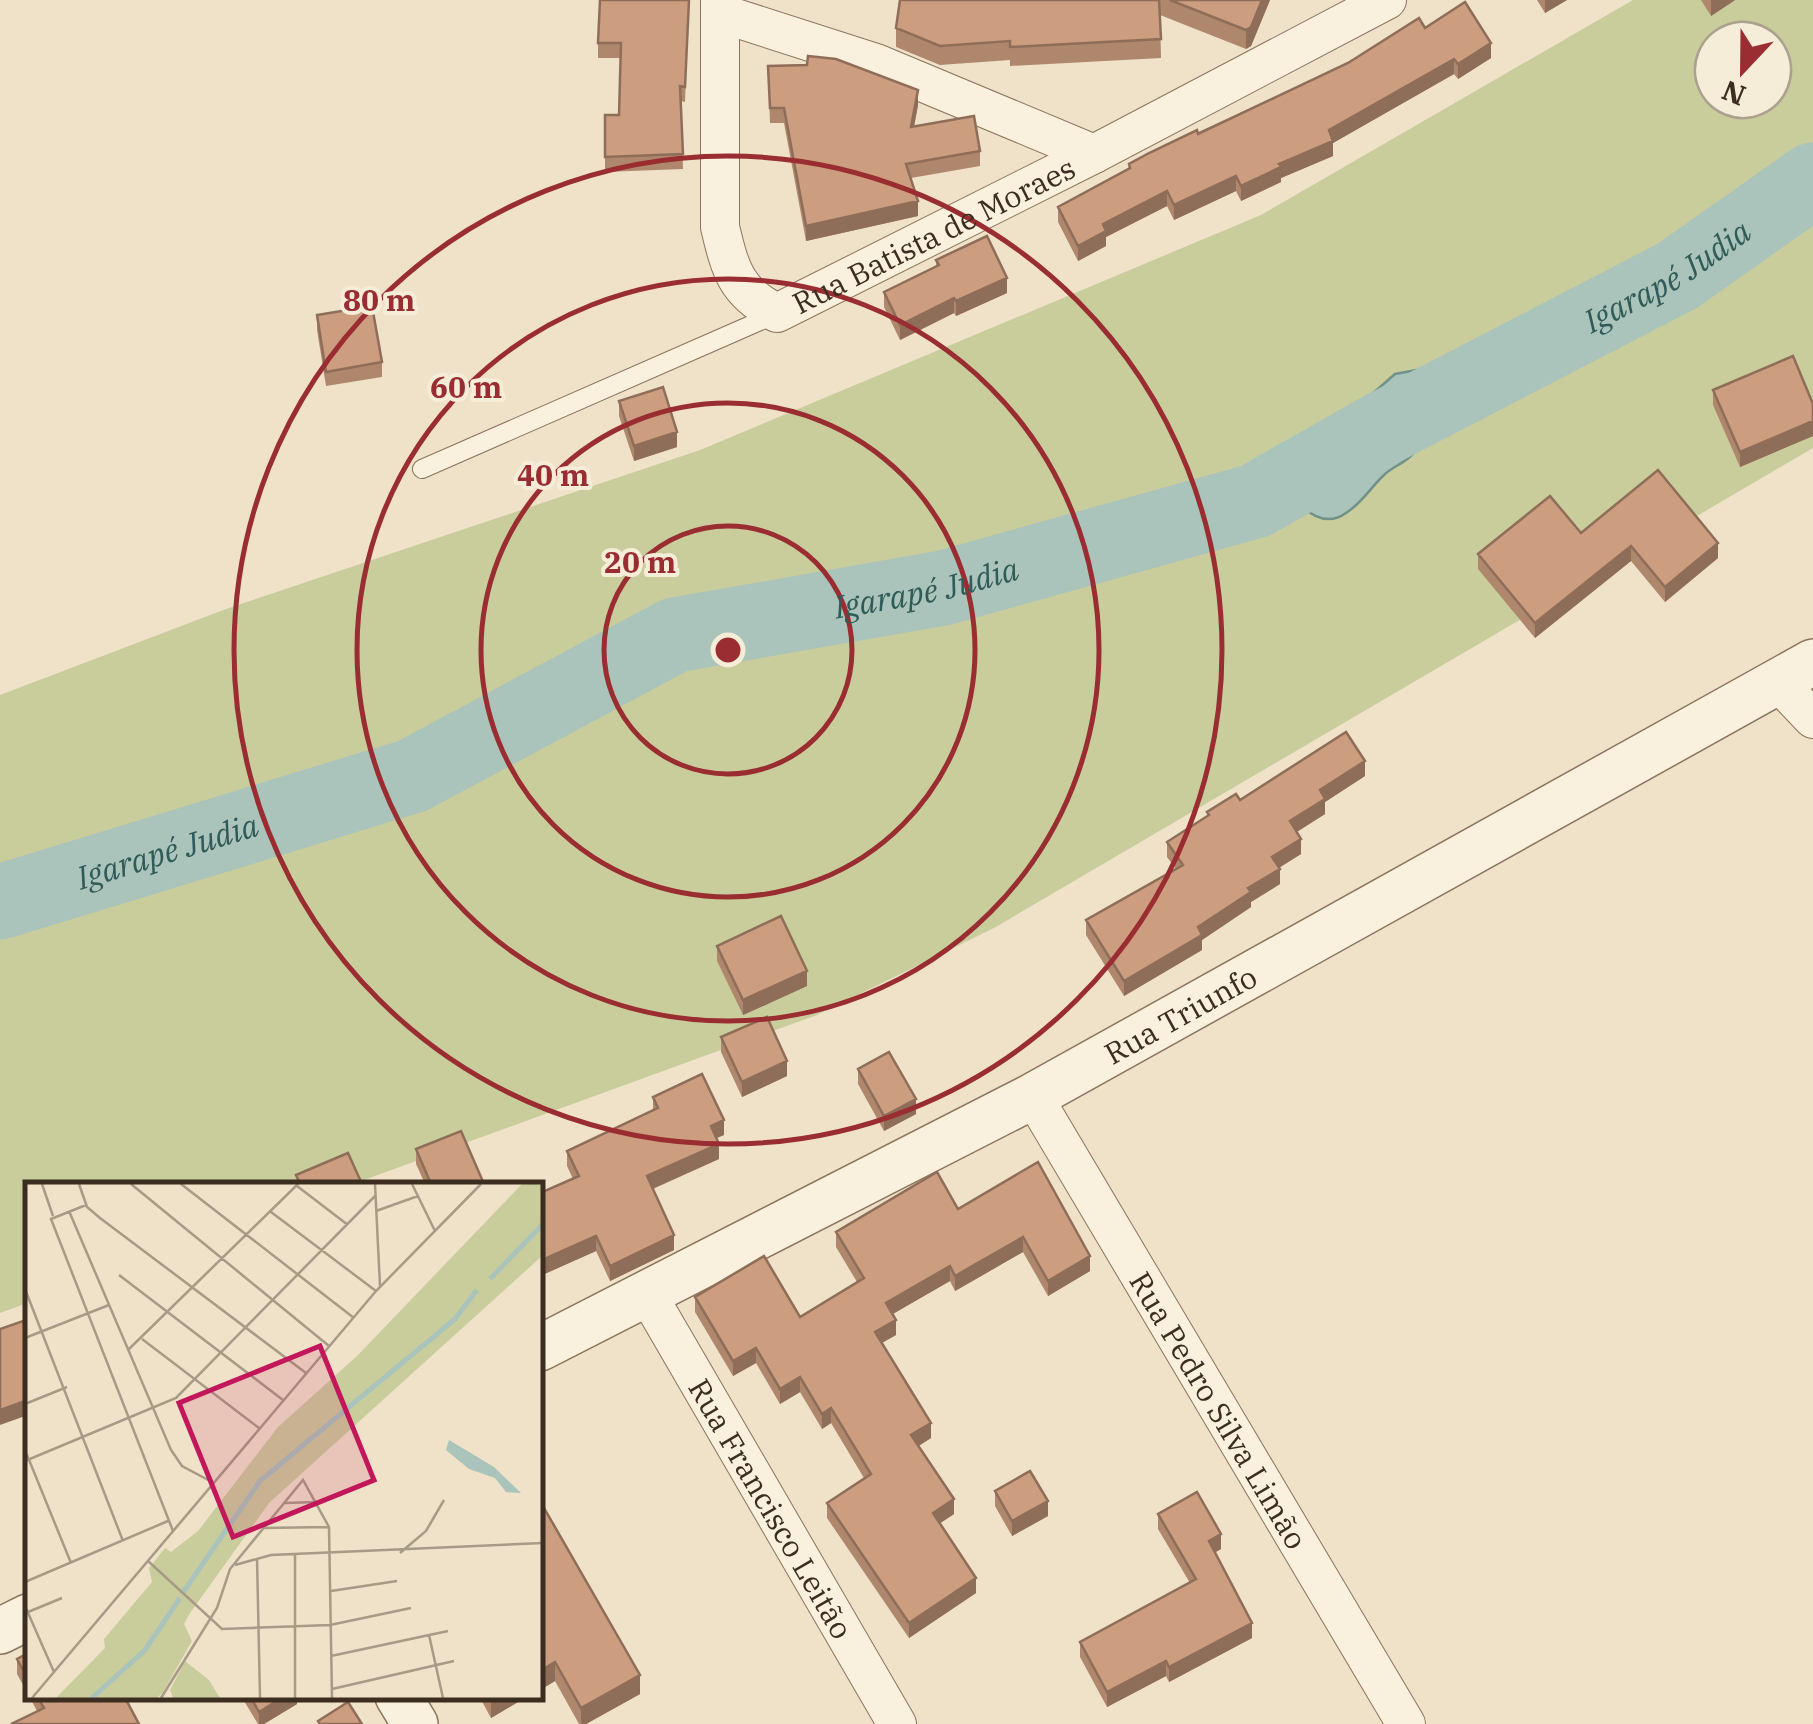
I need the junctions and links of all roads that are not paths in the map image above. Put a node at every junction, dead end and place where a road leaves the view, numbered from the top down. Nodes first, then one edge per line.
1 (1387, 0) edge
2 (720, 7) edge
3 (1094, 154) junction
4 (777, 313) junction
5 (422, 468) dead end
6 (1795, 671) edge
7 (1813, 719) edge
8 (1032, 1096) junction
9 (646, 1292) junction
10 (542, 1347) edge
11 (25, 1618) edge
12 (0, 1631) edge
13 (400, 1699) edge
14 (414, 1724) edge
15 (897, 1724) edge
16 (1406, 1724) edge

1 - 3 street, Rua Batista de Moraes
2 - 3 street
2 - 4 street, Rua Batista de Moraes
3 - 4 street, Rua Batista de Moraes
4 - 5 lane
6 - 7 street
6 - 8 street, Rua Triunfo
8 - 9 street, Rua Triunfo
8 - 16 street, Rua Pedro Silva Limão
9 - 10 street, Rua Triunfo
9 - 15 street, Rua Francisco Leitão
11 - 12 street
13 - 14 street

